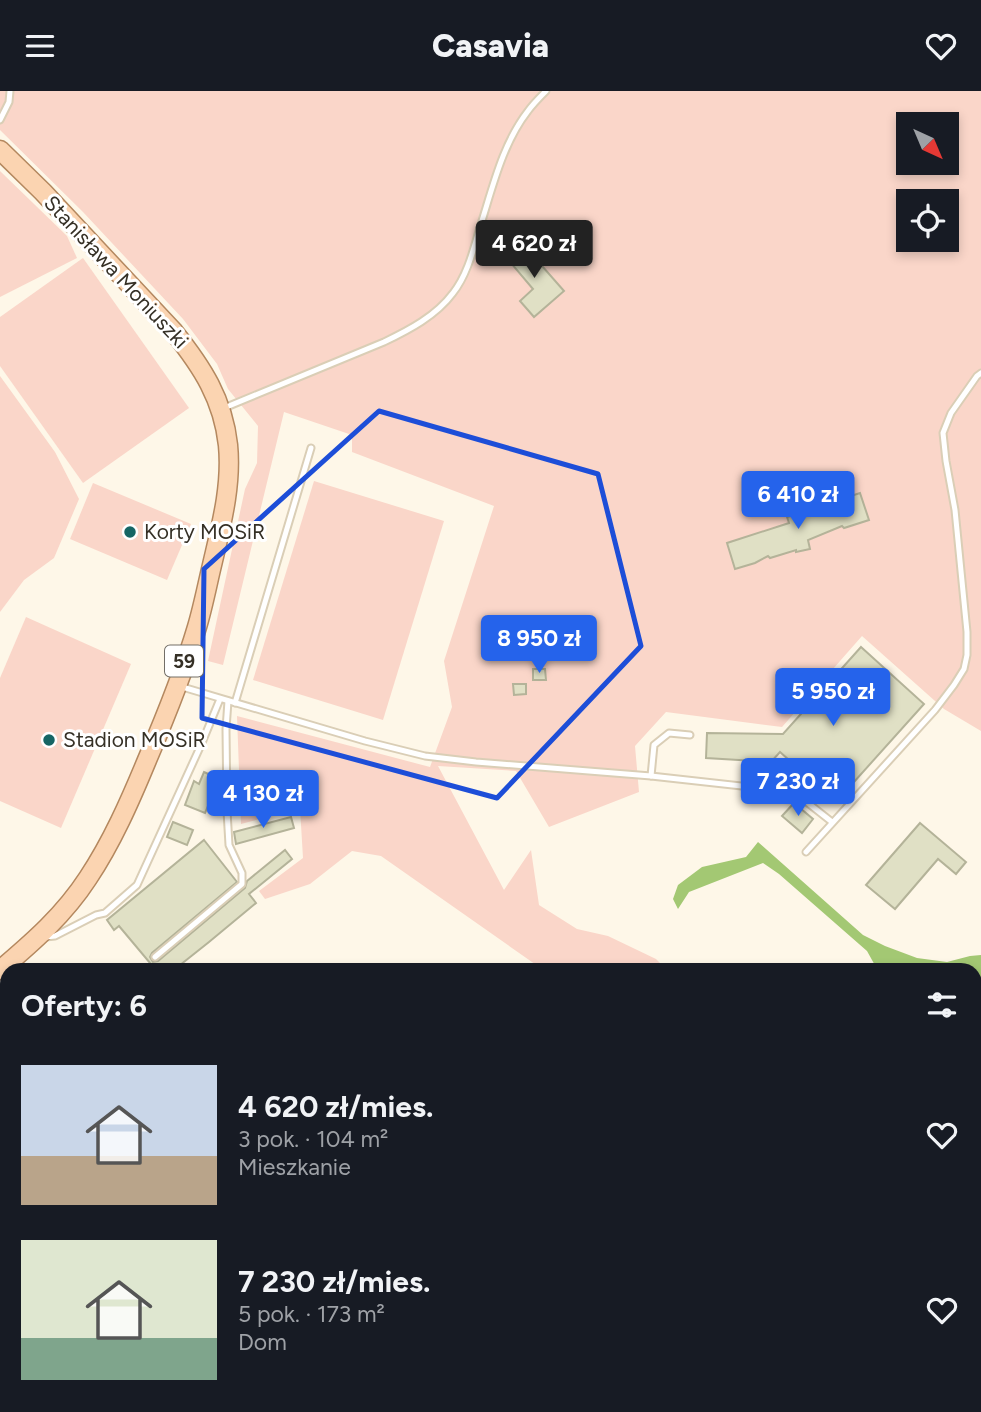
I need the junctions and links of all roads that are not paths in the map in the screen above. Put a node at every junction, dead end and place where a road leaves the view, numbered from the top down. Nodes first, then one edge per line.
1 (10, 91) edge
2 (546, 91) edge
3 (0, 120) edge
4 (0, 150) edge
5 (981, 373) edge
6 (221, 410) junction
7 (311, 448) dead end
8 (176, 685) junction
9 (220, 699) junction
10 (232, 702) junction
11 (690, 735) dead end
12 (650, 776) junction
13 (832, 822) junction
14 (806, 852) dead end
15 (36, 939) junction
16 (155, 957) dead end
17 (7, 963) edge

1 - 3 lane
2 - 6 lane
4 - 6 main road, Stanisława Moniuszki / 59
5 - 13 lane
6 - 8 main road, Stanisława Moniuszki / 59
7 - 10 lane
8 - 9 lane
8 - 15 main road, Stanisława Moniuszki / 59
9 - 10 lane
9 - 15 lane
10 - 12 lane
10 - 16 lane
11 - 12 lane
12 - 13 lane
13 - 14 lane
15 - 17 main road, Stanisława Moniuszki / 59

